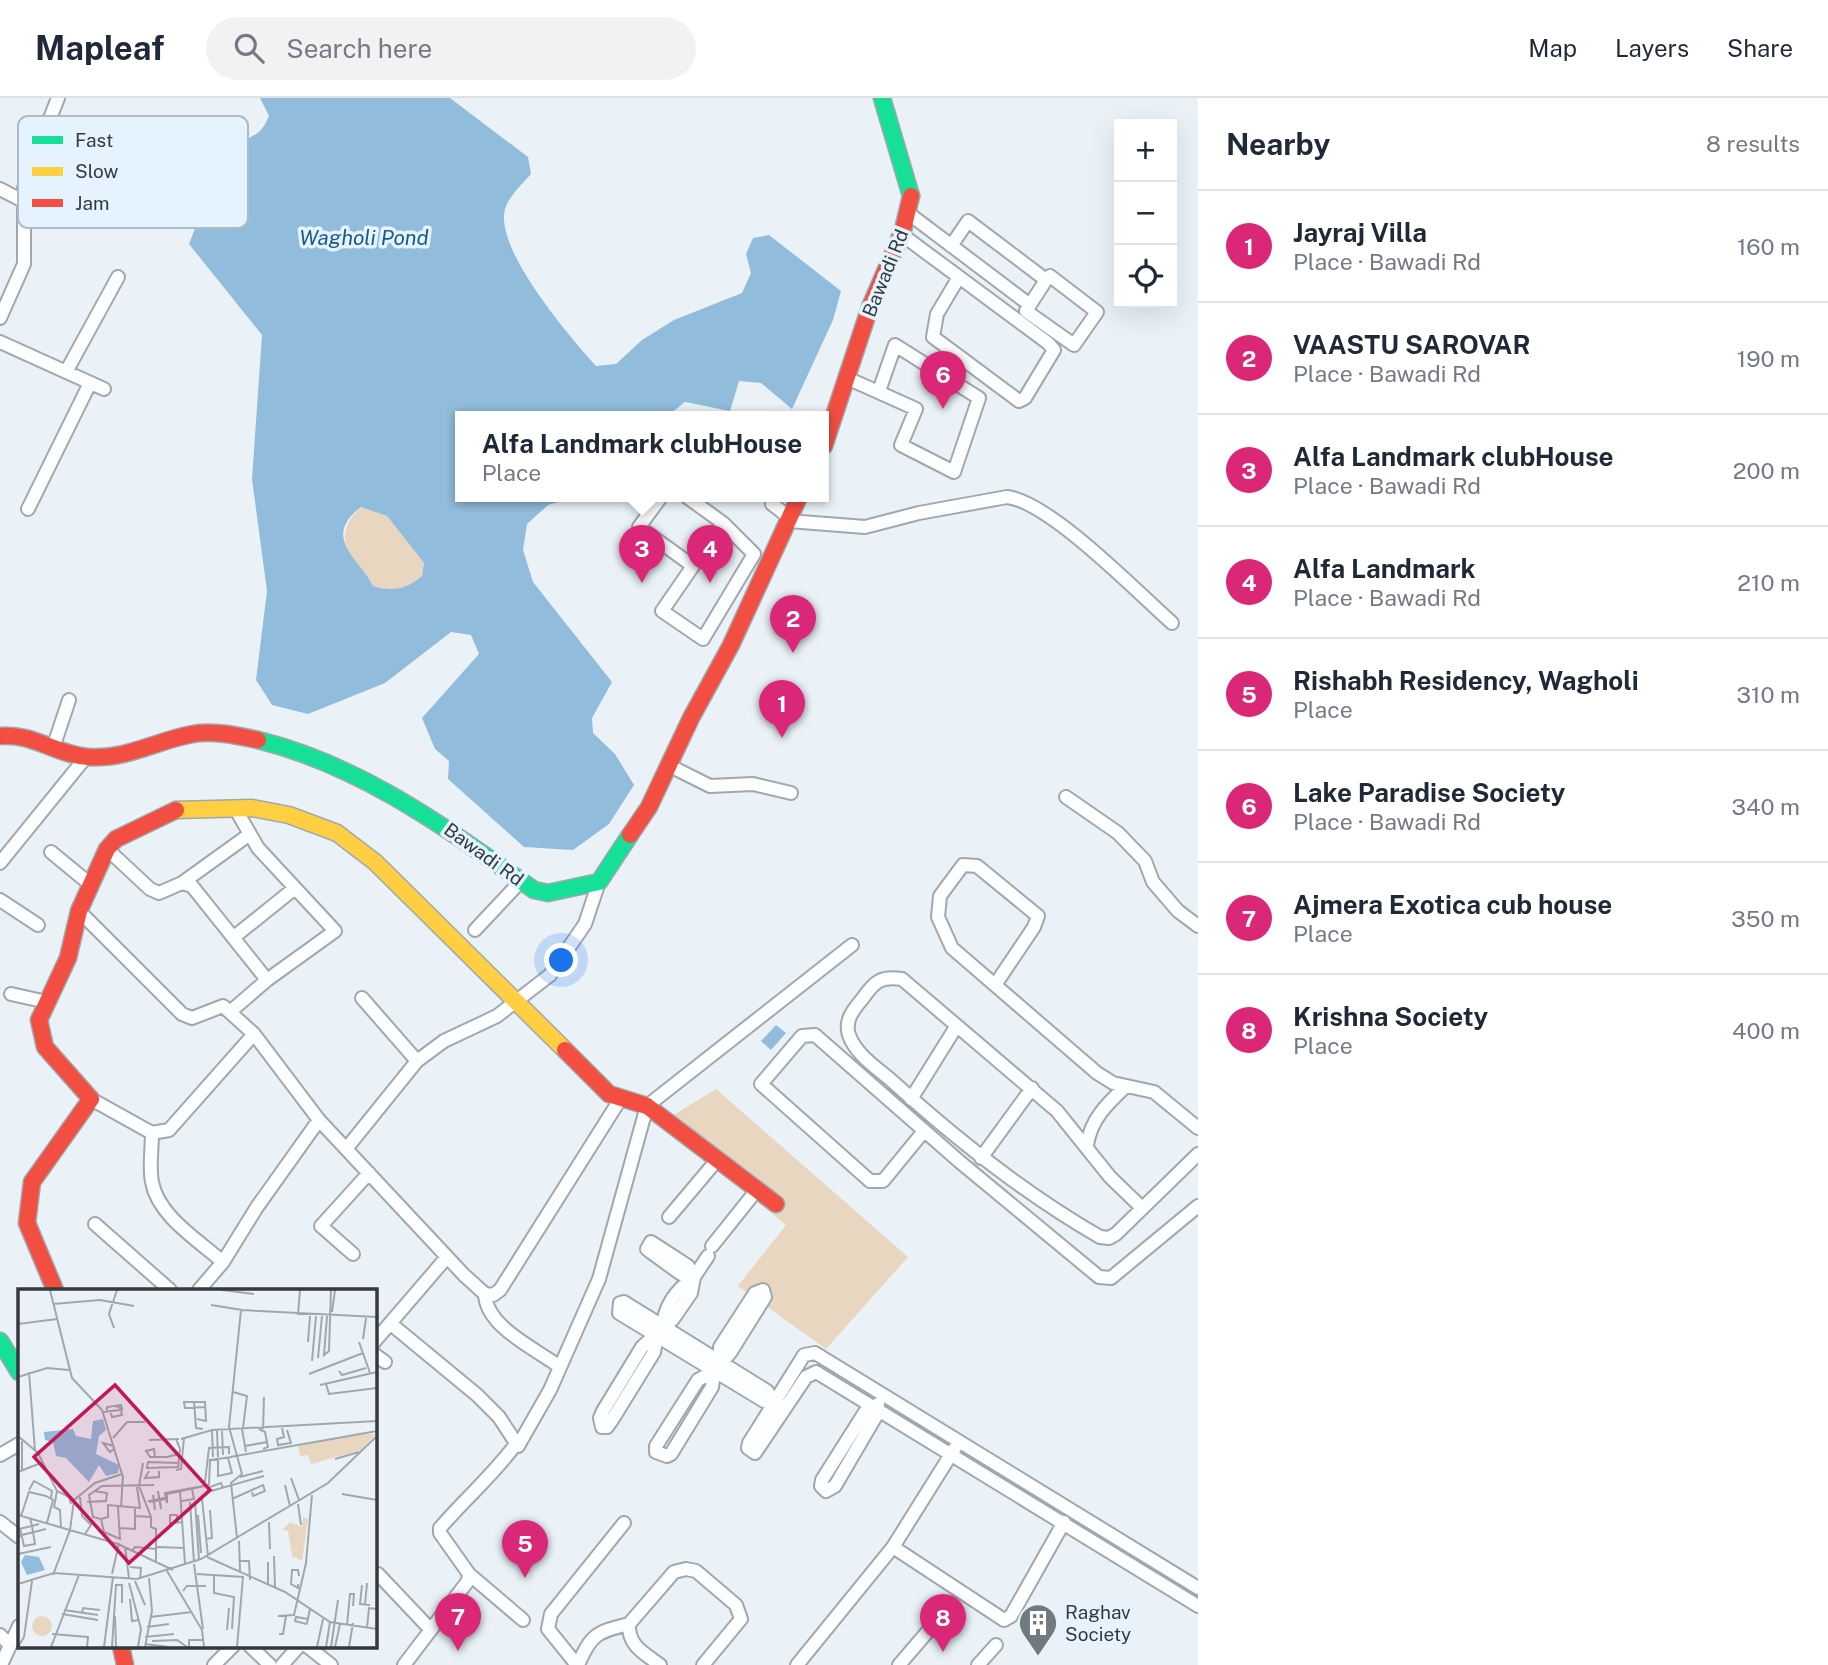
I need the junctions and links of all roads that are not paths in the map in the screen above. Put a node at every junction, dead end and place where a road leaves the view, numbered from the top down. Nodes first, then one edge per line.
1 (58, 98) edge
2 (882, 98) edge
3 (50, 116) edge
4 (0, 189) edge
5 (18, 198) edge
6 (908, 213) junction
7 (25, 228) edge
8 (901, 234) junction
9 (951, 246) junction
10 (118, 277) dead end
11 (959, 277) junction
12 (1046, 281) junction
13 (1030, 305) junction
14 (0, 318) edge
15 (0, 342) edge
16 (66, 372) junction
17 (847, 378) junction
18 (90, 383) junction
19 (104, 389) dead end
20 (879, 391) junction
21 (829, 431) edge
22 (657, 502) edge
23 (694, 502) edge
24 (773, 502) edge
25 (797, 502) edge
26 (28, 509) dead end
27 (789, 519) junction
28 (723, 523) junction
29 (693, 566) junction
30 (724, 608) junction
31 (743, 619) junction
32 (1172, 623) dead end
33 (69, 700) dead end
34 (0, 736) edge
35 (54, 745) junction
36 (86, 757) junction
37 (670, 766) junction
38 (791, 793) dead end
39 (1066, 797) dead end
40 (235, 808) junction
41 (250, 834) junction
42 (107, 849) junction
43 (51, 852) dead end
44 (0, 863) edge
45 (521, 881) junction
46 (599, 882) junction
47 (182, 883) junction
48 (91, 885) junction
49 (295, 888) junction
50 (0, 900) edge
51 (79, 911) junction
52 (38, 925) dead end
53 (1198, 926) edge
54 (475, 930) dead end
55 (234, 937) junction
56 (852, 944) dead end
57 (267, 980) junction
58 (995, 985) junction
59 (11, 994) dead end
60 (362, 998) dead end
61 (515, 1000) junction
62 (47, 1002) junction
63 (231, 1011) junction
64 (956, 1027) junction
65 (254, 1034) junction
66 (416, 1061) junction
67 (1125, 1087) junction
68 (1032, 1088) junction
69 (621, 1098) junction
70 (91, 1099) junction
71 (911, 1099) junction
72 (647, 1106) junction
73 (318, 1120) junction
74 (1198, 1128) edge
75 (925, 1131) junction
76 (152, 1133) junction
77 (1087, 1146) junction
78 (346, 1150) junction
79 (1198, 1154) edge
80 (981, 1158) junction
81 (717, 1160) junction
82 (369, 1173) junction
83 (756, 1191) junction
84 (776, 1204) dead end
85 (1198, 1206) edge
86 (1141, 1207) junction
87 (669, 1217) dead end
88 (95, 1224) dead end
89 (353, 1254) dead end
90 (447, 1256) junction
91 (223, 1262) junction
92 (55, 1289) edge
93 (169, 1289) edge
94 (200, 1289) edge
95 (485, 1294) junction
96 (391, 1324) junction
97 (660, 1332) junction
98 (376, 1340) edge
99 (0, 1341) edge
100 (808, 1353) junction
101 (560, 1367) junction
102 (717, 1367) junction
103 (18, 1370) edge
104 (813, 1371) junction
105 (883, 1395) junction
106 (779, 1405) junction
107 (876, 1408) junction
108 (516, 1444) junction
109 (18, 1445) edge
110 (955, 1448) junction
111 (0, 1455) edge
112 (0, 1522) edge
113 (1073, 1522) junction
114 (624, 1523) dead end
115 (18, 1536) edge
116 (892, 1547) junction
117 (379, 1574) dead end
118 (469, 1574) junction
119 (1186, 1581) junction
120 (1198, 1588) edge
121 (1178, 1593) junction
122 (1198, 1606) edge
123 (947, 1609) dead end
124 (523, 1620) dead end
125 (629, 1624) junction
126 (18, 1628) edge
127 (430, 1629) junction
128 (0, 1635) edge
129 (996, 1644) dead end
130 (10, 1645) junction
131 (231, 1648) edge
132 (252, 1648) edge
133 (297, 1648) edge
134 (310, 1648) edge
135 (1, 1665) edge
136 (214, 1665) edge
137 (270, 1665) edge
138 (282, 1665) edge
139 (331, 1665) edge
140 (404, 1665) edge
141 (577, 1665) edge
142 (660, 1665) edge
143 (703, 1665) edge
144 (797, 1665) edge
145 (899, 1665) edge
146 (978, 1665) edge

1 - 3 street
2 - 6 street, Bawadi Rd
4 - 5 street
6 - 8 street, Bawadi Rd
6 - 9 street
7 - 14 street
8 - 11 street
8 - 17 street, Bawadi Rd
9 - 12 street
9 - 13 street
10 - 16 street
11 - 11 street
12 - 13 street
12 - 13 street
15 - 16 street
16 - 18 street
17 - 20 street
17 - 21 street, Bawadi Rd
18 - 19 street
18 - 26 street
20 - 20 street
22 - 29 street
23 - 28 street
24 - 27 street
25 - 27 street
27 - 31 street
27 - 32 street
28 - 29 street
28 - 30 street
29 - 30 street
30 - 31 street
31 - 37 street
33 - 35 street
34 - 35 street, Bawadi Rd
35 - 36 street, Bawadi Rd
36 - 44 street
36 - 45 street, Bawadi Rd
37 - 38 street
37 - 46 street
39 - 53 street
40 - 41 street
40 - 42 street
40 - 61 street
41 - 47 street
41 - 49 street
42 - 47 street
42 - 48 street
43 - 48 street
45 - 46 street, Bawadi Rd
45 - 54 street
46 - 61 street
47 - 55 street
48 - 51 street
49 - 55 street
49 - 57 street
50 - 52 street
51 - 62 street
51 - 63 street
55 - 57 street
56 - 72 street
57 - 63 street
58 - 58 street
58 - 67 street
59 - 62 street
60 - 66 street
61 - 66 street
61 - 69 street
62 - 70 street
63 - 65 street
64 - 68 street
64 - 71 street
64 - 71 street
65 - 73 street
65 - 76 street
66 - 78 street
67 - 74 street
67 - 77 street
68 - 77 street
68 - 80 street
69 - 72 street
69 - 95 street
70 - 76 street
70 - 92 street
71 - 80 street
72 - 81 street
72 - 101 street
73 - 78 street
73 - 91 street
75 - 75 street
75 - 85 street
76 - 91 street
77 - 86 street
78 - 82 street
79 - 86 street
80 - 86 street
81 - 83 street
81 - 87 street
82 - 89 street
82 - 90 street
83 - 84 street
83 - 97 street
88 - 93 street
90 - 95 street
90 - 96 street
91 - 94 street
95 - 101 street
96 - 98 street
96 - 108 street
97 - 97 street
97 - 102 street
99 - 103 street
100 - 104 street
100 - 105 street
100 - 106 street
101 - 108 street
102 - 102 street
102 - 102 street
102 - 106 street
104 - 106 street
104 - 107 street
105 - 107 street
105 - 110 street
107 - 107 street
107 - 110 street
108 - 118 street
109 - 111 street
110 - 113 street
110 - 113 street
110 - 116 street
112 - 115 street
113 - 116 street
113 - 119 street
113 - 121 street
114 - 141 street
116 - 144 street
117 - 127 street
118 - 124 street
118 - 127 street
119 - 120 street
119 - 121 street
121 - 122 street
123 - 145 street
125 - 141 street
125 - 142 street
125 - 143 street
126 - 130 street
127 - 140 street
128 - 130 street
129 - 146 street
130 - 135 street
131 - 136 street
132 - 137 street
133 - 138 street
134 - 139 street

